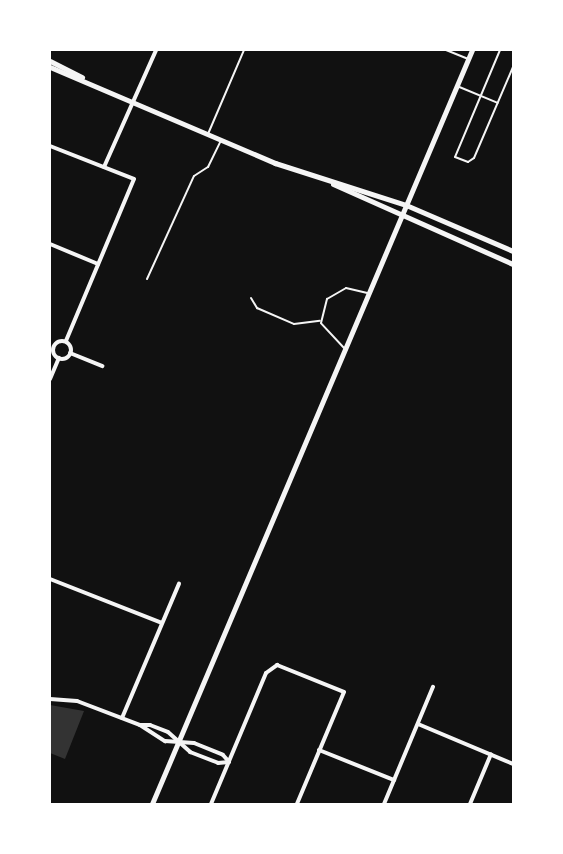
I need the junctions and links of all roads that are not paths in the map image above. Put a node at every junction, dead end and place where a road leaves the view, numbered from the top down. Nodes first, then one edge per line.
1 (156, 50) edge
2 (244, 50) edge
3 (446, 50) edge
4 (472, 50) edge
5 (500, 50) edge
6 (468, 59) junction
7 (50, 60) edge
8 (50, 67) edge
9 (513, 67) edge
10 (456, 86) junction
11 (102, 88) junction
12 (481, 96) junction
13 (133, 101) junction
14 (498, 103) junction
15 (208, 134) junction
16 (221, 140) junction
17 (50, 146) edge
18 (104, 167) junction
19 (326, 181) junction
20 (406, 205) junction
21 (401, 216) junction
22 (50, 244) edge
23 (513, 251) edge
24 (98, 264) junction
25 (513, 264) edge
26 (147, 279) dead end
27 (369, 293) junction
28 (252, 298) dead end
29 (320, 320) junction
30 (66, 341) junction
31 (52, 345) edge
32 (345, 349) junction
33 (70, 353) junction
34 (58, 358) junction
35 (102, 366) dead end
36 (50, 378) edge
37 (50, 580) edge
38 (179, 584) dead end
39 (162, 623) junction
40 (433, 687) dead end
41 (50, 699) edge
42 (122, 718) junction
43 (418, 724) junction
44 (140, 725) junction
45 (178, 741) junction
46 (319, 750) junction
47 (491, 754) junction
48 (228, 762) junction
49 (513, 764) edge
50 (394, 780) junction
51 (152, 804) edge
52 (211, 804) edge
53 (297, 804) edge
54 (384, 804) edge
55 (470, 804) edge

1 - 13 street
2 - 15 lane
3 - 6 lane
4 - 6 street
5 - 12 lane
6 - 10 street
7 - 11 main road
8 - 11 main road
9 - 14 lane
10 - 12 lane
10 - 20 street
11 - 13 main road
12 - 14 lane
12 - 14 lane
13 - 15 main road
13 - 18 street
15 - 16 main road
16 - 19 main road
16 - 26 lane
17 - 18 street
18 - 24 street
19 - 20 main road
19 - 21 main road
20 - 21 street
20 - 23 main road
21 - 25 main road
21 - 27 street
22 - 24 street
24 - 30 street
27 - 29 lane
27 - 32 street
28 - 29 lane
29 - 32 lane
30 - 31 street
30 - 33 street
31 - 34 street
32 - 45 street
33 - 34 street
33 - 35 street
34 - 36 street
37 - 39 street
38 - 39 street
39 - 42 street
40 - 43 street
41 - 42 street
42 - 44 street
43 - 47 street
43 - 50 street
44 - 45 street
44 - 45 street
45 - 48 street
45 - 48 street
45 - 51 street
46 - 48 street
46 - 50 street
46 - 53 street
47 - 49 street
47 - 55 street
48 - 52 street
50 - 54 street

